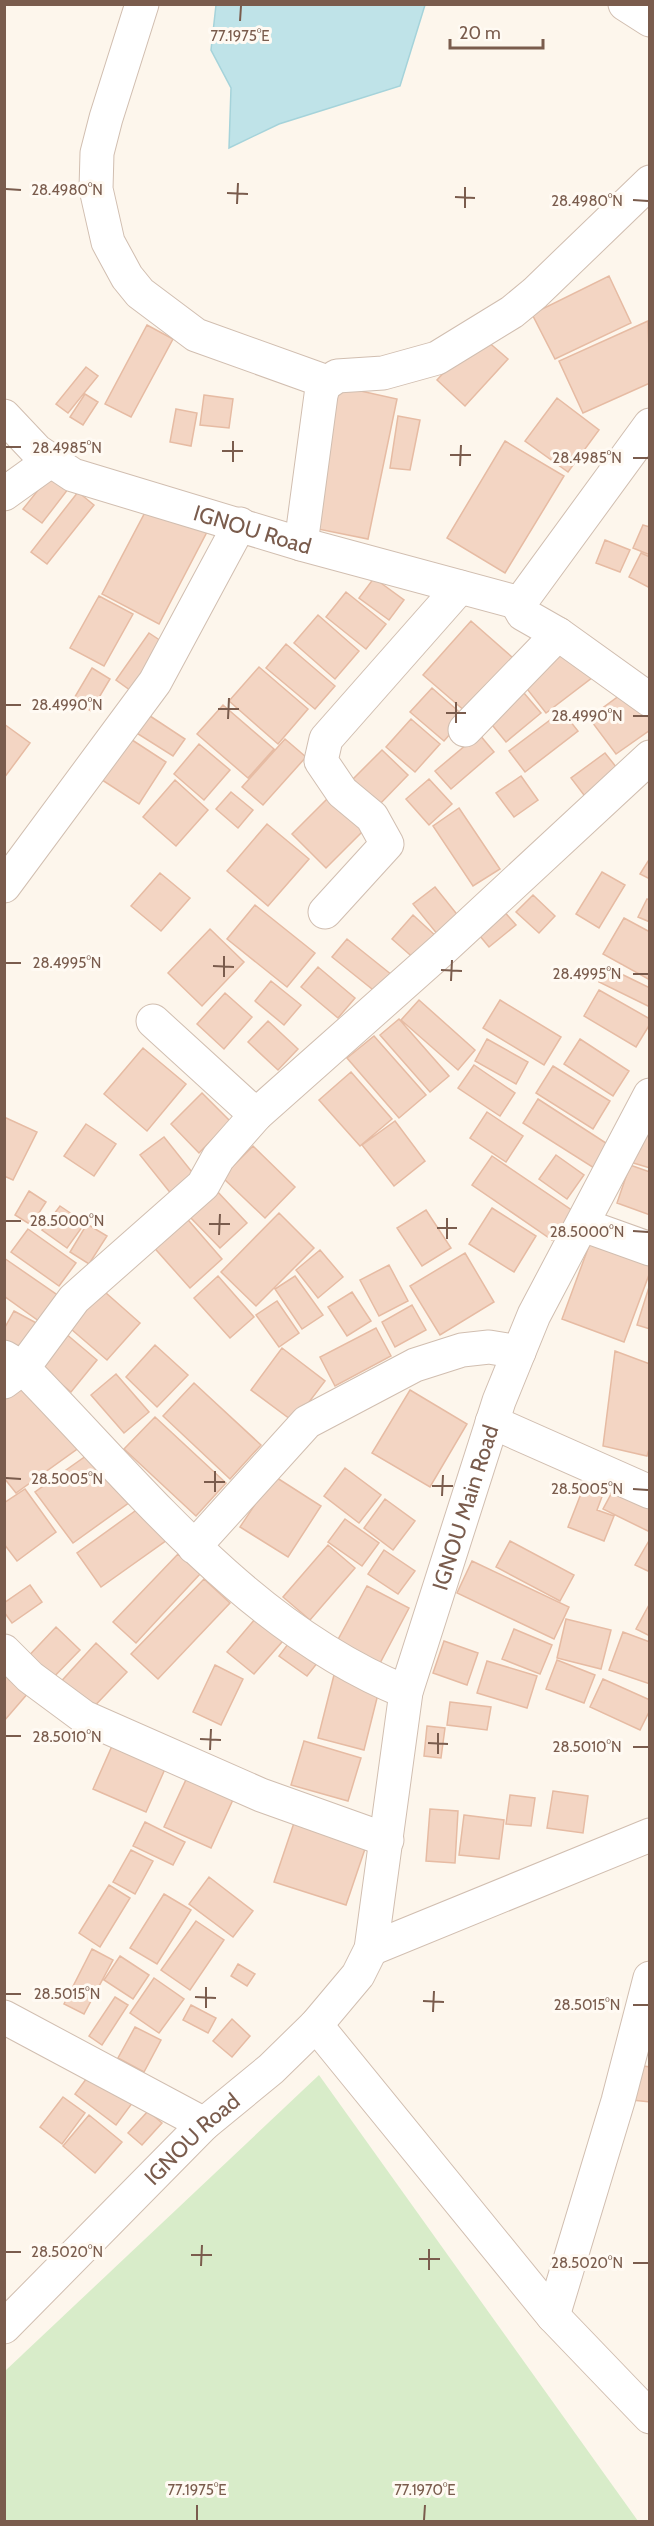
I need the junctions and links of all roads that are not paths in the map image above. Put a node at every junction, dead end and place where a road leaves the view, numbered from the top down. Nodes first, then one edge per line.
1 (142, 4) edge
2 (625, 4) edge
3 (650, 20) edge
4 (650, 182) edge
5 (327, 382) junction
6 (4, 416) edge
7 (650, 425) edge
8 (50, 461) junction
9 (4, 494) edge
10 (240, 524) junction
11 (301, 544) junction
12 (460, 587) junction
13 (520, 603) junction
14 (558, 634) junction
15 (650, 700) edge
16 (465, 730) dead end
17 (650, 757) edge
18 (4, 886) edge
19 (325, 912) dead end
20 (153, 1022) dead end
21 (650, 1095) edge
22 (256, 1115) junction
23 (583, 1225) junction
24 (650, 1248) edge
25 (519, 1352) junction
26 (11, 1369) edge
27 (492, 1422) junction
28 (650, 1492) edge
29 (194, 1546) junction
30 (4, 1651) edge
31 (406, 1692) junction
32 (650, 1835) edge
33 (387, 1840) junction
34 (371, 1949) junction
35 (650, 1978) edge
36 (4, 2016) edge
37 (316, 2025) junction
38 (204, 2124) junction
39 (553, 2316) junction
40 (4, 2326) edge
41 (650, 2417) edge

1 - 5 street
2 - 3 street
4 - 5 street
5 - 11 street
6 - 8 street, IGNOU Road
7 - 13 street
8 - 9 street
8 - 10 street, IGNOU Road
10 - 11 street, IGNOU Road
10 - 18 street
11 - 12 street, IGNOU Road
12 - 13 street, IGNOU Road
12 - 19 street
13 - 14 street
14 - 15 street
14 - 16 street
17 - 22 street
20 - 22 street
21 - 23 street, IGNOU Main Road
22 - 26 street
23 - 24 street
23 - 25 street, IGNOU Main Road
25 - 27 street, IGNOU Main Road
25 - 29 street
26 - 29 street
27 - 28 street
27 - 31 street, IGNOU Main Road
29 - 31 street
30 - 33 street
31 - 33 street, IGNOU Main Road
32 - 34 street
33 - 34 street, IGNOU Main Road
34 - 37 street, IGNOU Road
35 - 39 street
36 - 38 street
37 - 38 street, IGNOU Road
37 - 39 street
38 - 40 street, IGNOU Road
39 - 41 street

